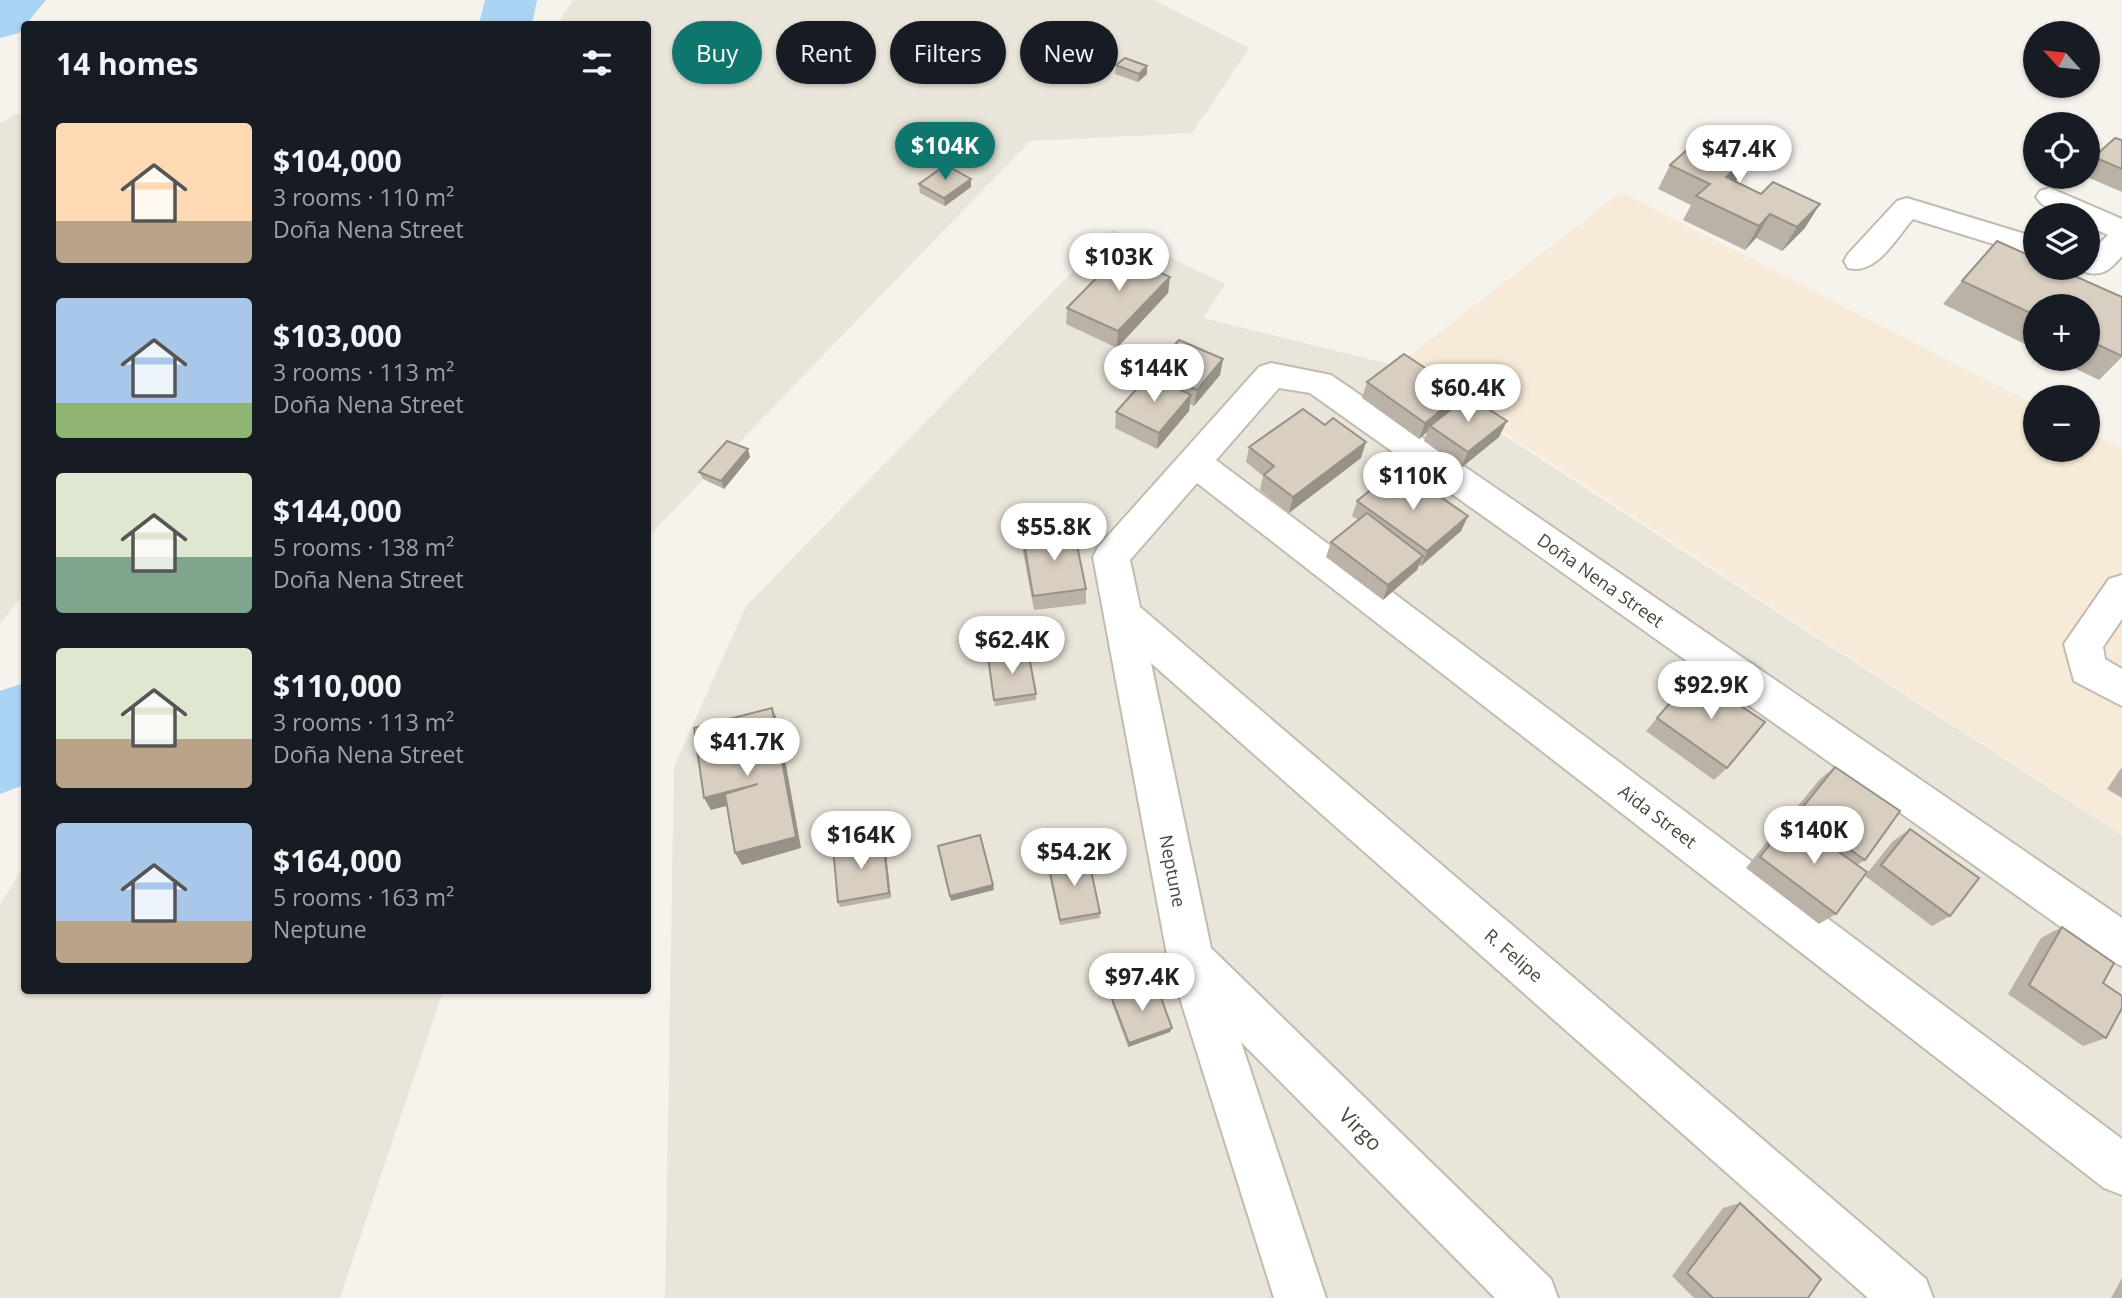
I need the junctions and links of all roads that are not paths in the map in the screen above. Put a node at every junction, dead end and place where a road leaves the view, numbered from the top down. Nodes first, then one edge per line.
1 (2050, 197) dead end
2 (2122, 230) edge
3 (2122, 238) edge
4 (2023, 243) edge
5 (1859, 261) dead end
6 (2102, 269) edge
7 (1194, 462) junction
8 (2122, 590) edge
9 (1121, 613) junction
10 (2122, 689) edge
11 (2122, 944) edge
12 (1191, 960) junction
13 (2122, 1170) edge
14 (1300, 1298) edge
15 (1532, 1298) edge
16 (1907, 1298) edge

1 - 2 street
3 - 6 street
4 - 5 street
7 - 9 street, Neptune
7 - 11 street, Doña Nena Street
7 - 13 street, Aida Street
8 - 10 street
9 - 12 street, Neptune
9 - 16 street, R. Felipe
12 - 14 street, Neptune
12 - 15 street, Virgo

